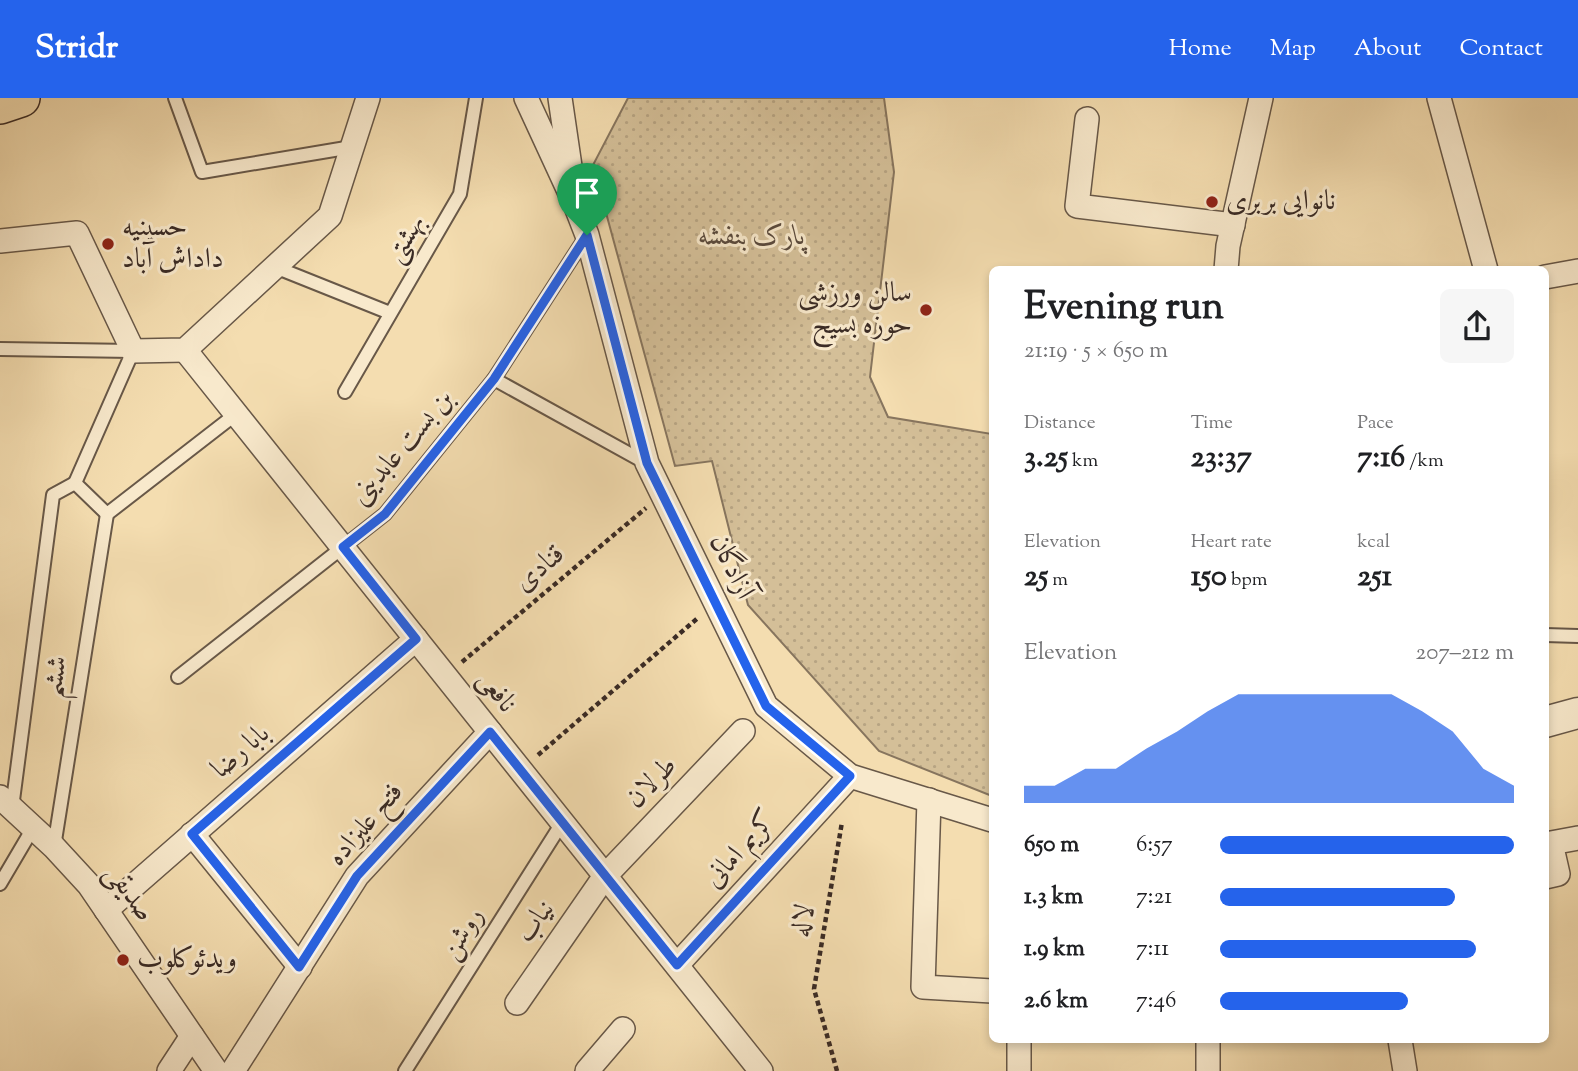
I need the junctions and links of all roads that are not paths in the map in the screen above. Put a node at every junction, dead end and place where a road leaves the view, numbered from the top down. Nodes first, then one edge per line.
1 (21, 98) edge
2 (175, 98) edge
3 (368, 98) edge
4 (476, 98) edge
5 (526, 98) edge
6 (560, 98) edge
7 (1261, 98) edge
8 (1439, 98) edge
9 (0, 105) edge
10 (1087, 119) dead end
11 (352, 148) junction
12 (575, 204) junction
13 (1233, 225) junction
14 (587, 235) junction
15 (0, 242) edge
16 (1226, 266) edge
17 (1485, 266) edge
18 (275, 267) junction
19 (1578, 271) edge
20 (1549, 276) edge
21 (390, 313) junction
22 (0, 349) edge
23 (185, 350) junction
24 (133, 351) junction
25 (494, 379) junction
26 (345, 392) dead end
27 (236, 414) junction
28 (647, 463) junction
29 (75, 483) junction
30 (107, 514) junction
31 (343, 547) junction
32 (1549, 635) edge
33 (1578, 636) edge
34 (416, 639) junction
35 (178, 677) dead end
36 (1578, 713) edge
37 (1549, 721) edge
38 (743, 731) dead end
39 (490, 732) junction
40 (850, 776) junction
41 (929, 800) junction
42 (6, 803) edge
43 (989, 819) edge
44 (562, 823) junction
45 (33, 828) junction
46 (192, 834) junction
47 (1549, 835) edge
48 (1578, 838) edge
49 (1549, 839) edge
50 (54, 847) junction
51 (605, 876) junction
52 (1549, 876) edge
53 (0, 884) edge
54 (106, 910) junction
55 (677, 965) junction
56 (299, 967) junction
57 (989, 992) edge
58 (517, 1003) dead end
59 (623, 1029) dead end
60 (192, 1036) junction
61 (1019, 1043) edge
62 (1208, 1043) edge
63 (1400, 1043) edge
64 (169, 1071) edge
65 (216, 1071) edge
66 (233, 1071) edge
67 (405, 1071) edge
68 (587, 1071) edge
69 (761, 1071) edge
70 (1019, 1071) edge
71 (1208, 1071) edge
72 (1405, 1071) edge

1 - 9 main road
2 - 11 lane
3 - 11 street
4 - 21 lane, بهشتی
5 - 12 street
6 - 12 street
7 - 13 street
8 - 17 street
10 - 13 street
11 - 18 street
12 - 14 street, آزادگان
13 - 16 street
14 - 25 lane, بن بست عابدینی
14 - 28 street, آزادگان
15 - 24 street
18 - 21 lane
18 - 23 street
19 - 20 street
21 - 26 lane, بهشتی
22 - 24 lane
23 - 24 street
23 - 27 street, نافعی
24 - 29 lane
25 - 28 lane
25 - 31 lane, بن بست عابدینی
27 - 30 lane
27 - 31 street, نافعی
28 - 40 street, آزادگان
29 - 30 lane
29 - 42 lane
30 - 50 lane, ششم
31 - 34 street, نافعی
31 - 35 lane, بن بست عابدینی
32 - 33 lane
34 - 39 street, نافعی
34 - 46 street, بابا رضا
36 - 37 street
38 - 51 street, طرلان
39 - 44 street, نافعی
39 - 56 street, فتح علیزاده
40 - 41 street, آزادگان
40 - 55 street, کریم امانی
41 - 43 street, آزادگان
41 - 57 street
42 - 45 street, صدیقی
44 - 51 street, نافعی
44 - 67 lane, روشن
45 - 50 street, صدیقی
45 - 53 lane
46 - 54 street, بابا رضا
46 - 56 street
47 - 48 street
49 - 52 street
50 - 54 street, صدیقی
51 - 55 street, نافعی
51 - 58 street, نیاب
54 - 60 street, صدیقی
55 - 69 street, نافعی
56 - 66 street, فتح علیزاده
59 - 68 street
60 - 64 street
60 - 65 street, صدیقی
61 - 70 street
62 - 71 street
63 - 72 street

